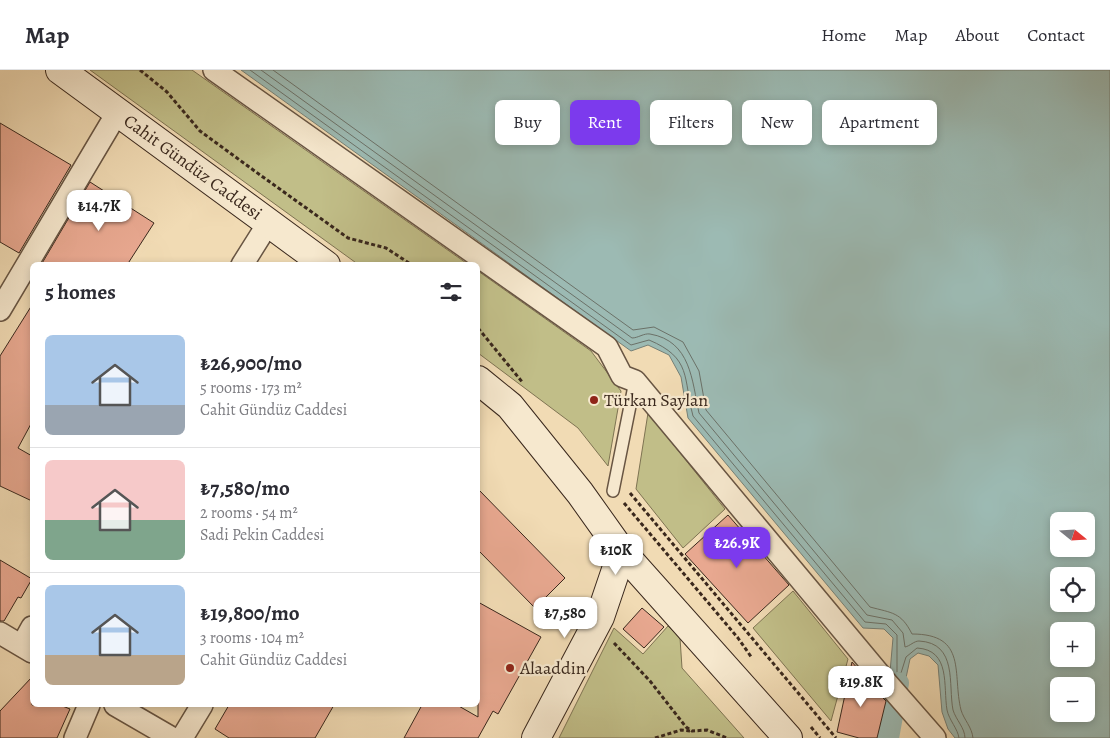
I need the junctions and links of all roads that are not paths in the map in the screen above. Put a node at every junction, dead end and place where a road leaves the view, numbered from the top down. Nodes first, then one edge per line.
1 (60, 70) edge
2 (214, 70) edge
3 (117, 113) junction
4 (269, 222) junction
5 (244, 262) edge
6 (322, 262) edge
7 (0, 310) edge
8 (636, 381) junction
9 (480, 382) edge
10 (613, 491) road end
11 (622, 552) junction
12 (0, 633) edge
13 (30, 635) edge
14 (27, 649) edge
15 (88, 707) edge
16 (118, 707) edge
17 (201, 707) edge
18 (798, 731) edge
19 (75, 738) edge
20 (172, 738) edge
21 (182, 738) edge
22 (536, 738) edge
23 (935, 738) edge

1 - 3 main road, Cahit Gündüz Caddesi
2 - 8 street
3 - 4 main road, Cahit Gündüz Caddesi
3 - 7 street
4 - 5 street
4 - 6 main road, Cahit Gündüz Caddesi
8 - 10 lane
8 - 23 street
9 - 11 main road
11 - 18 main road
11 - 22 main road
12 - 14 street
13 - 14 street
15 - 19 street
16 - 20 street
17 - 21 street

